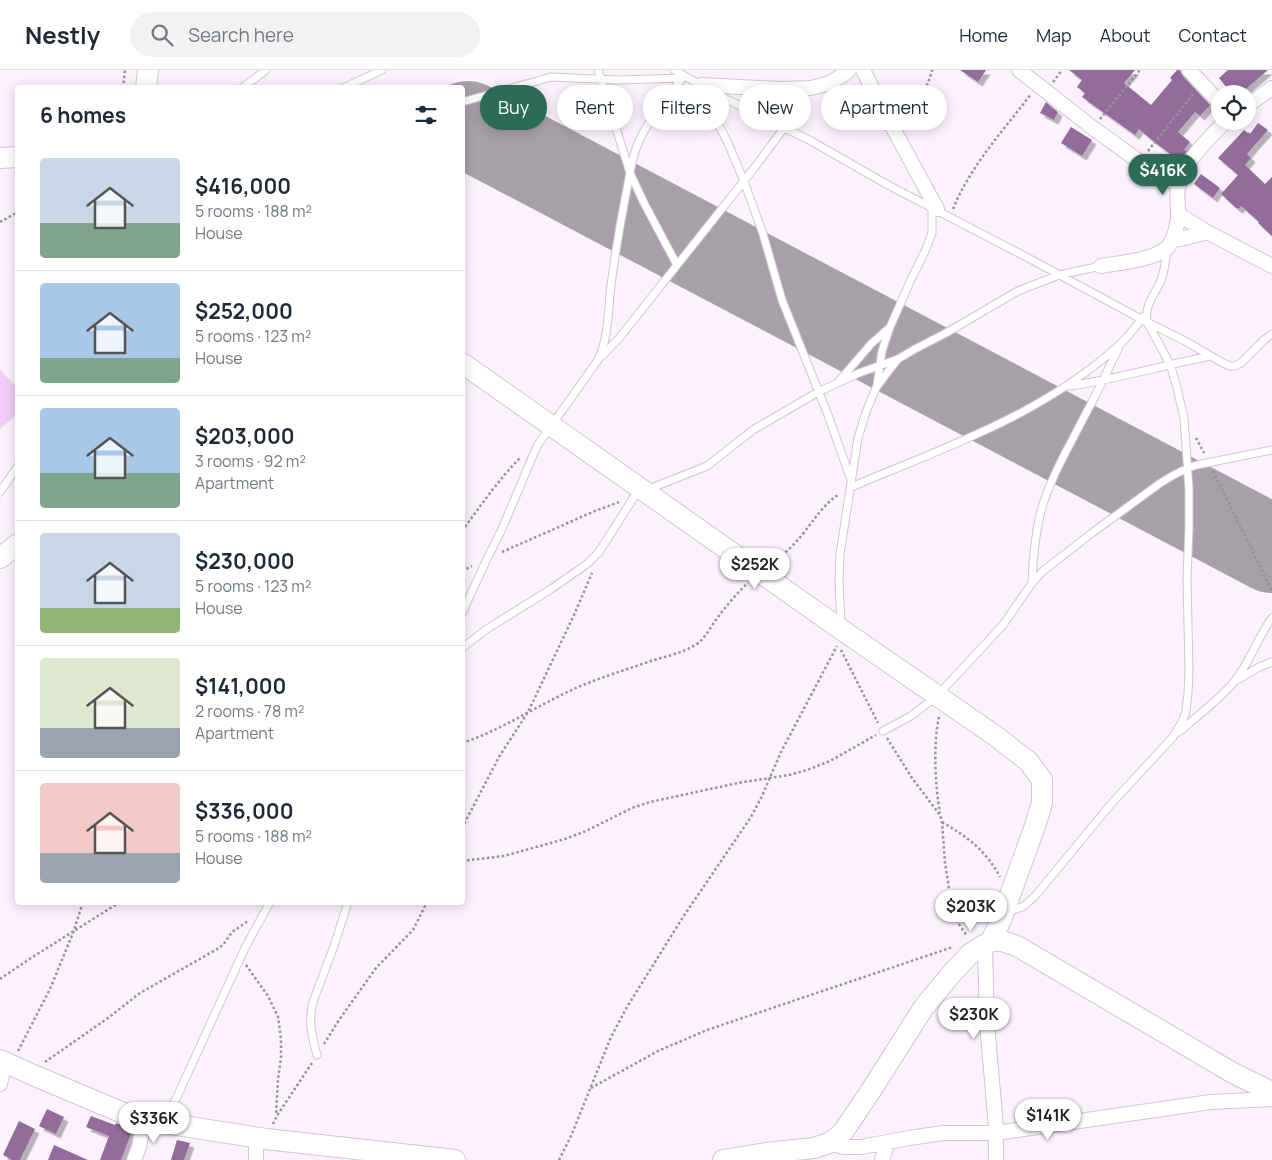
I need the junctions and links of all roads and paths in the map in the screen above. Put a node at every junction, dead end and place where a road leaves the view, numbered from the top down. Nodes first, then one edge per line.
1 (125, 70) edge
2 (148, 70) edge
3 (266, 70) edge
4 (382, 70) edge
5 (598, 70) edge
6 (674, 70) edge
7 (849, 70) edge
8 (863, 70) edge
9 (932, 70) edge
10 (1020, 70) edge
11 (1140, 70) edge
12 (1189, 70) edge
13 (683, 77) junction
14 (600, 79) junction
15 (1202, 83) junction
16 (698, 84) junction
17 (1038, 84) junction
18 (123, 85) edge
19 (146, 85) edge
20 (246, 85) edge
21 (349, 85) edge
22 (871, 85) edge
23 (927, 85) edge
24 (1272, 88) edge
25 (1211, 93) edge
26 (1256, 99) edge
27 (465, 101) edge
28 (739, 105) edge
29 (1093, 128) junction
30 (782, 130) edge
31 (788, 130) edge
32 (894, 130) edge
33 (1217, 130) edge
34 (15, 157) edge
35 (0, 158) edge
36 (1140, 162) junction
37 (630, 173) junction
38 (744, 180) junction
39 (1178, 185) junction
40 (935, 208) junction
41 (15, 214) edge
42 (1178, 214) junction
43 (950, 217) junction
44 (0, 222) edge
45 (1207, 232) junction
46 (1170, 244) junction
47 (677, 265) junction
48 (1101, 266) joint
49 (1272, 266) edge
50 (1059, 275) junction
51 (1145, 319) junction
52 (890, 327) junction
53 (1272, 334) edge
54 (1119, 346) junction
55 (1211, 356) junction
56 (898, 359) junction
57 (598, 360) junction
58 (1170, 364) junction
59 (465, 365) edge
60 (879, 367) junction
61 (1105, 379) junction
62 (839, 381) junction
63 (1068, 386) junction
64 (876, 388) junction
65 (818, 392) junction
66 (1184, 418) junction
67 (552, 425) junction
68 (537, 446) junction
69 (1272, 450) edge
70 (1209, 463) junction
71 (1187, 468) junction
72 (15, 470) edge
73 (851, 484) junction
74 (0, 492) edge
75 (639, 493) junction
76 (465, 527) edge
77 (15, 546) edge
78 (599, 552) junction
79 (0, 558) edge
80 (487, 559) junction
81 (465, 570) edge
82 (760, 573) junction
83 (1032, 583) junction
84 (1272, 591) edge
85 (465, 607) edge
86 (1272, 618) edge
87 (842, 630) junction
88 (465, 646) edge
89 (1272, 662) edge
90 (1234, 682) junction
91 (940, 697) junction
92 (528, 712) junction
93 (883, 731) junction
94 (1173, 737) junction
95 (465, 741) edge
96 (770, 777) junction
97 (940, 815) junction
98 (465, 822) edge
99 (942, 822) junction
100 (465, 862) edge
101 (82, 905) edge
102 (115, 905) edge
103 (268, 905) edge
104 (347, 905) edge
105 (426, 905) edge
106 (1006, 905) junction
107 (263, 914) junction
108 (72, 933) junction
109 (984, 945) junction
110 (953, 947) dead end
111 (242, 956) junction
112 (0, 979) edge
113 (317, 1055) junction
114 (5, 1063) edge
115 (29, 1074) junction
116 (0, 1084) edge
117 (590, 1089) junction
118 (1272, 1092) edge
119 (1272, 1099) edge
120 (276, 1116) junction
121 (152, 1121) junction
122 (996, 1134) junction
123 (261, 1138) junction
124 (888, 1142) junction
125 (828, 1143) junction
126 (763, 1157) edge
127 (134, 1160) edge
128 (256, 1160) edge
129 (455, 1160) edge
130 (559, 1160) edge
131 (723, 1160) edge
132 (882, 1160) edge
133 (996, 1160) edge

1 - 18 path
2 - 19 street
3 - 20 lane
4 - 21 lane
5 - 14 lane
6 - 13 lane
7 - 16 street
8 - 22 street
9 - 23 path
10 - 17 street
11 - 29 path
12 - 15 street
13 - 14 lane
13 - 16 lane
13 - 37 lane
14 - 27 lane
14 - 37 lane
15 - 25 street
15 - 36 path
16 - 28 lane
16 - 38 lane
17 - 29 street
17 - 43 path
24 - 26 street
29 - 36 street
30 - 38 lane
31 - 40 lane
32 - 40 street
33 - 39 street
34 - 35 street
36 - 39 street
37 - 47 lane
37 - 57 lane
38 - 47 lane
38 - 65 lane
39 - 42 street
40 - 43 lane
40 - 52 lane
41 - 44 path
42 - 45 street
42 - 46 street
43 - 50 lane
45 - 46 street
45 - 49 street
46 - 48 street
46 - 51 lane
47 - 57 lane
48 - 50 lane
50 - 51 lane
50 - 56 lane
51 - 54 lane
51 - 55 lane
51 - 58 lane
52 - 60 lane
52 - 62 lane
53 - 55 lane
54 - 61 lane
54 - 63 lane
55 - 58 lane
56 - 60 lane
56 - 64 lane
57 - 67 lane
58 - 61 lane
58 - 66 lane
59 - 67 street
60 - 62 lane
60 - 64 lane
61 - 63 lane
61 - 83 lane
62 - 65 lane
63 - 73 lane
64 - 73 lane
65 - 73 lane
65 - 75 lane
66 - 70 path
66 - 71 lane
67 - 68 lane
67 - 75 street
68 - 76 path
68 - 80 lane
69 - 70 lane
70 - 71 lane
70 - 84 path
71 - 83 lane
71 - 94 lane
72 - 74 lane
73 - 82 path
73 - 87 lane
75 - 78 lane
75 - 80 path
75 - 82 street
77 - 79 street
78 - 88 lane
78 - 92 path
80 - 81 path
80 - 85 lane
82 - 87 street
82 - 92 path
83 - 91 lane
86 - 90 lane
87 - 91 street
89 - 90 lane
90 - 94 lane
91 - 93 lane
91 - 97 path
91 - 106 street
92 - 95 path
92 - 98 path
93 - 96 path
93 - 96 path
93 - 97 path
94 - 106 lane
96 - 100 path
96 - 117 path
97 - 99 path
99 - 106 path
99 - 109 path
101 - 108 path
102 - 108 path
103 - 107 lane
104 - 113 lane
105 - 113 path
106 - 109 street
107 - 111 lane
107 - 115 path
108 - 112 path
108 - 114 path
109 - 118 street
109 - 122 street
109 - 125 street
110 - 117 path
111 - 120 path
111 - 121 lane
113 - 120 path
114 - 115 street
114 - 116 street
115 - 121 street
117 - 130 path
119 - 122 street
120 - 123 path
121 - 123 street
121 - 127 street
122 - 124 street
122 - 133 street
123 - 128 street
123 - 129 street
124 - 125 street
124 - 132 street
125 - 126 street
126 - 131 street

